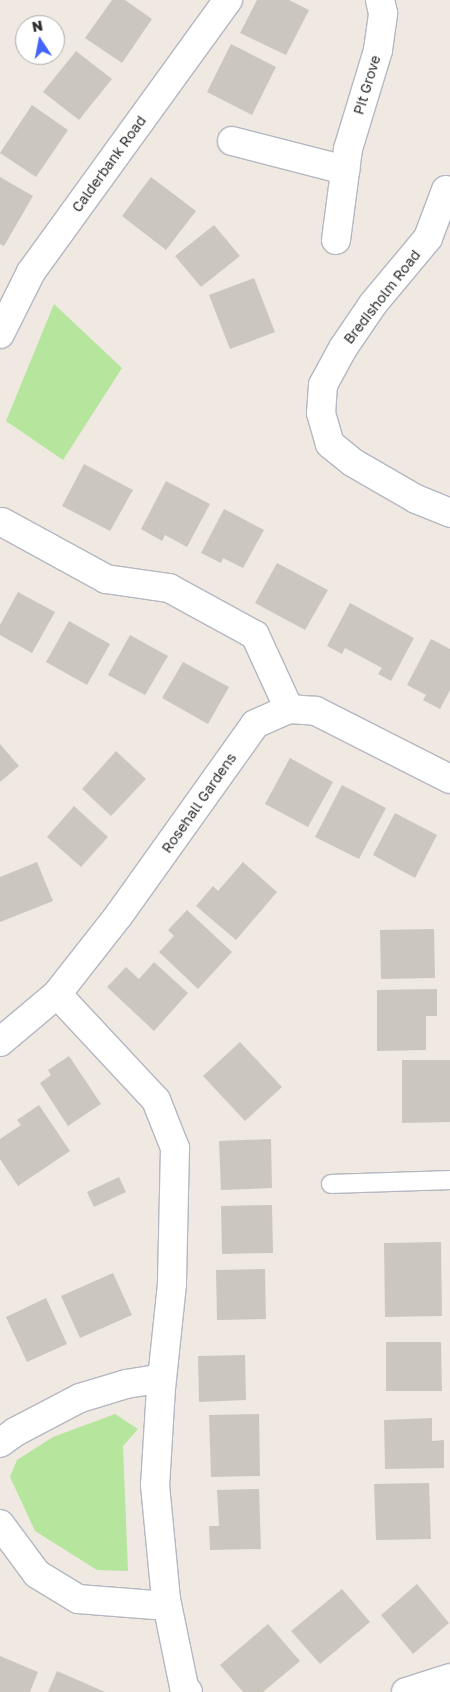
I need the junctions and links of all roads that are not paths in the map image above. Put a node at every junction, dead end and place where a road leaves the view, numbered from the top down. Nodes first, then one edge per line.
1 (228, 0) edge
2 (380, 0) edge
3 (232, 141) dead end
4 (345, 170) junction
5 (446, 190) dead end
6 (336, 240) dead end
7 (1, 328) edge
8 (450, 513) edge
9 (2, 522) dead end
10 (289, 709) junction
11 (450, 779) edge
12 (57, 994) junction
13 (0, 1042) edge
14 (450, 1180) edge
15 (331, 1184) dead end
16 (162, 1378) junction
17 (0, 1443) edge
18 (0, 1524) edge
19 (167, 1606) junction
20 (450, 1678) edge
21 (188, 1692) edge
22 (406, 1692) edge

1 - 7 street, Calderbank Road
2 - 4 street, Pit Grove
3 - 4 street
4 - 6 street, Pit Grove
5 - 8 street, Bredisholm Road
9 - 10 street
10 - 11 street, Rosehall Gardens
10 - 12 street, Rosehall Gardens
12 - 13 street, Rosehall Gardens
12 - 16 street
14 - 15 lane
16 - 17 street
16 - 19 street
18 - 19 street
19 - 21 street
20 - 22 street

